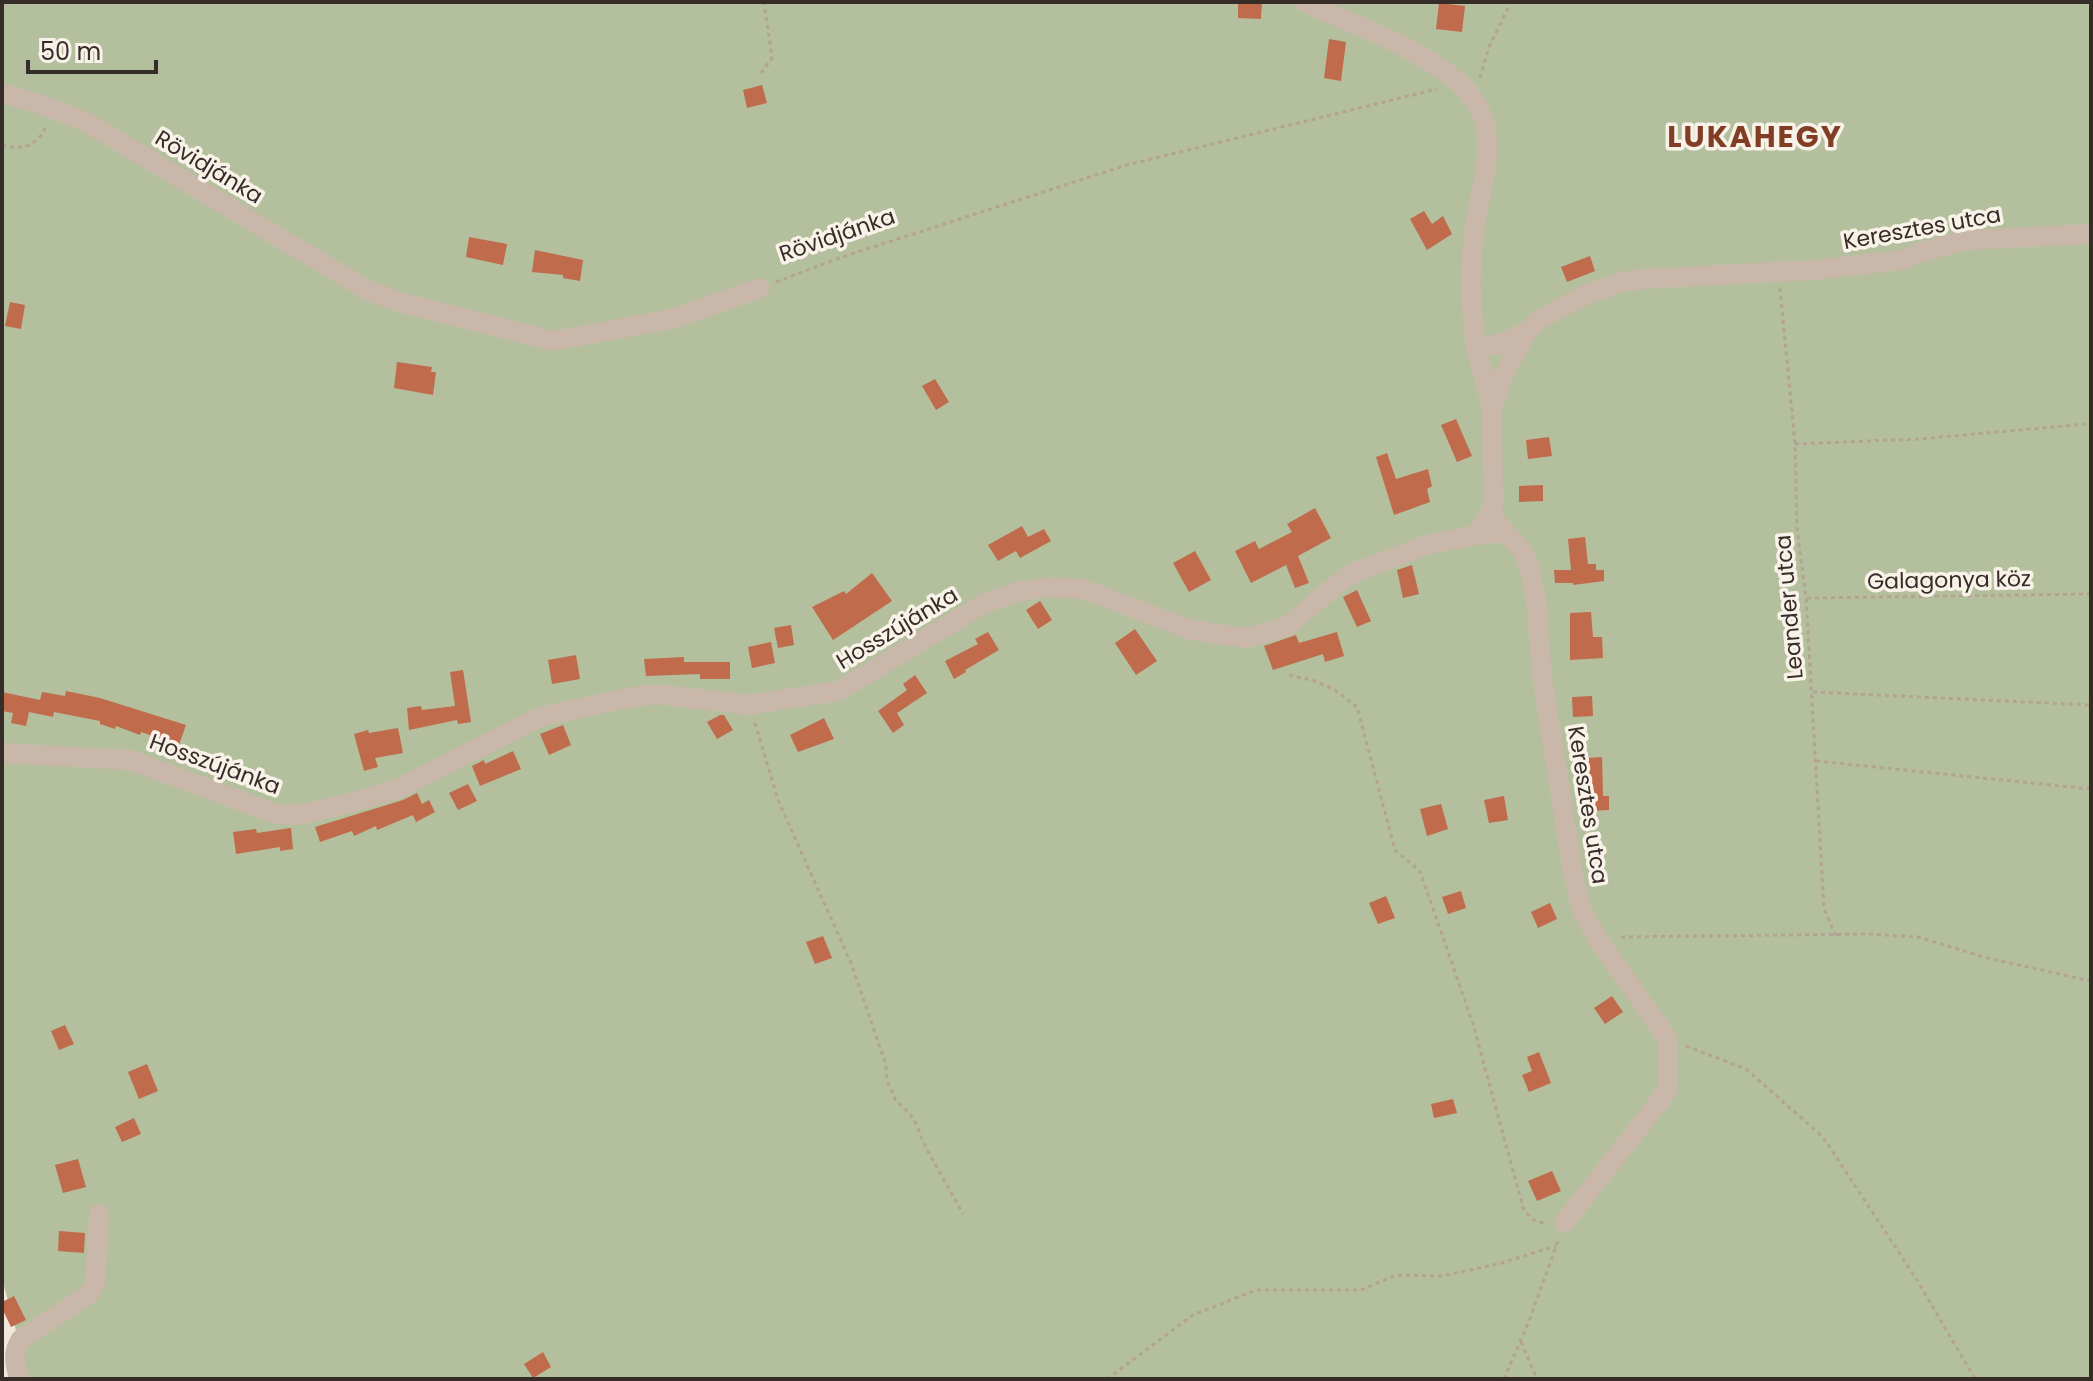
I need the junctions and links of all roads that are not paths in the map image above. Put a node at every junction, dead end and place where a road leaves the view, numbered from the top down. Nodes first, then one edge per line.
1 (1304, 2) edge
2 (2, 93) edge
3 (2091, 234) edge
4 (760, 288) road end
5 (1527, 332) junction
6 (1476, 347) junction
7 (1492, 408) junction
8 (1493, 507) junction
9 (1506, 532) junction
10 (1477, 535) junction
11 (2, 753) edge
12 (99, 1214) dead end
13 (1564, 1223) road end
14 (19, 1379) edge

1 - 6 street
2 - 4 street, Rövidjánka
3 - 5 street, Keresztes utca
5 - 6 street
5 - 7 street, Keresztes utca
6 - 7 street
7 - 8 street, Keresztes utca
8 - 9 street, Keresztes utca
8 - 10 street
9 - 10 street
9 - 13 street, Keresztes utca
10 - 11 street, Hosszújánka
12 - 14 street

